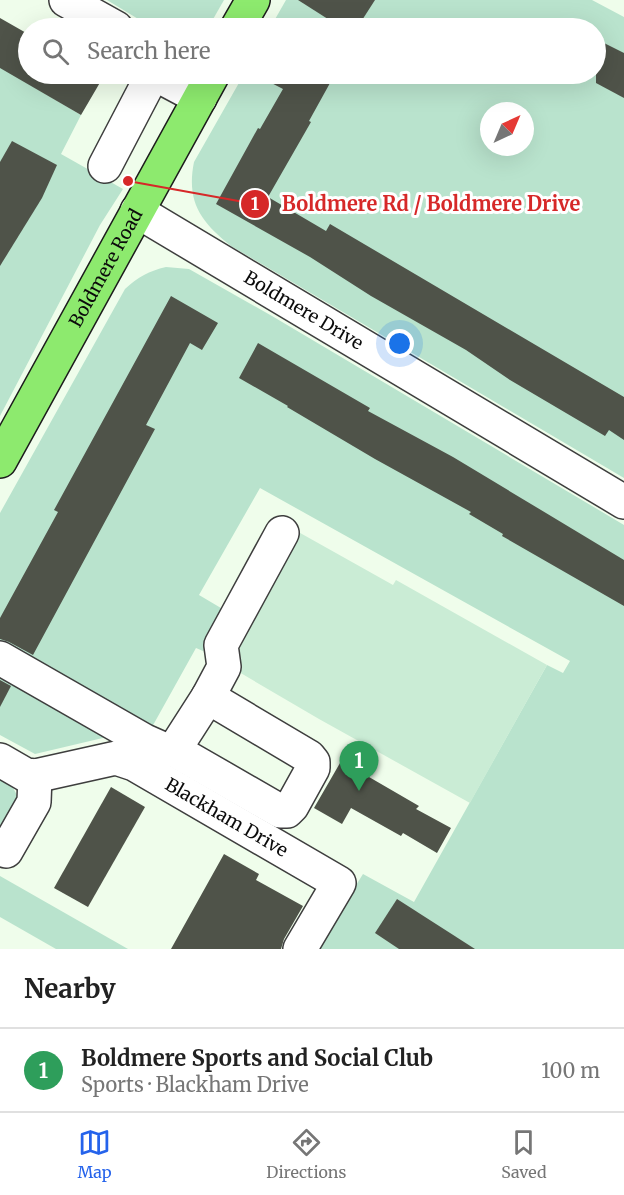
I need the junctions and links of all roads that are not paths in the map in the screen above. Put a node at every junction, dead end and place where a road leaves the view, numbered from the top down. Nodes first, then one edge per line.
1 (66, 0) edge
2 (253, 0) edge
3 (98, 18) edge
4 (243, 18) edge
5 (149, 84) edge
6 (206, 86) edge
7 (105, 166) dead end
8 (137, 211) junction
9 (0, 461) edge
10 (624, 502) edge
11 (282, 532) dead end
12 (0, 658) edge
13 (208, 697) junction
14 (174, 750) junction
15 (0, 760) edge
16 (35, 776) junction
17 (6, 851) dead end
18 (300, 949) edge

1 - 3 street
2 - 4 main road
5 - 7 street
6 - 8 main road, Boldmere Road
8 - 9 main road, Boldmere Road
8 - 10 street, Boldmere Drive
11 - 13 street
12 - 14 street
13 - 14 street
13 - 14 street
15 - 16 street
16 - 17 street
16 - 18 street, Blackham Drive

